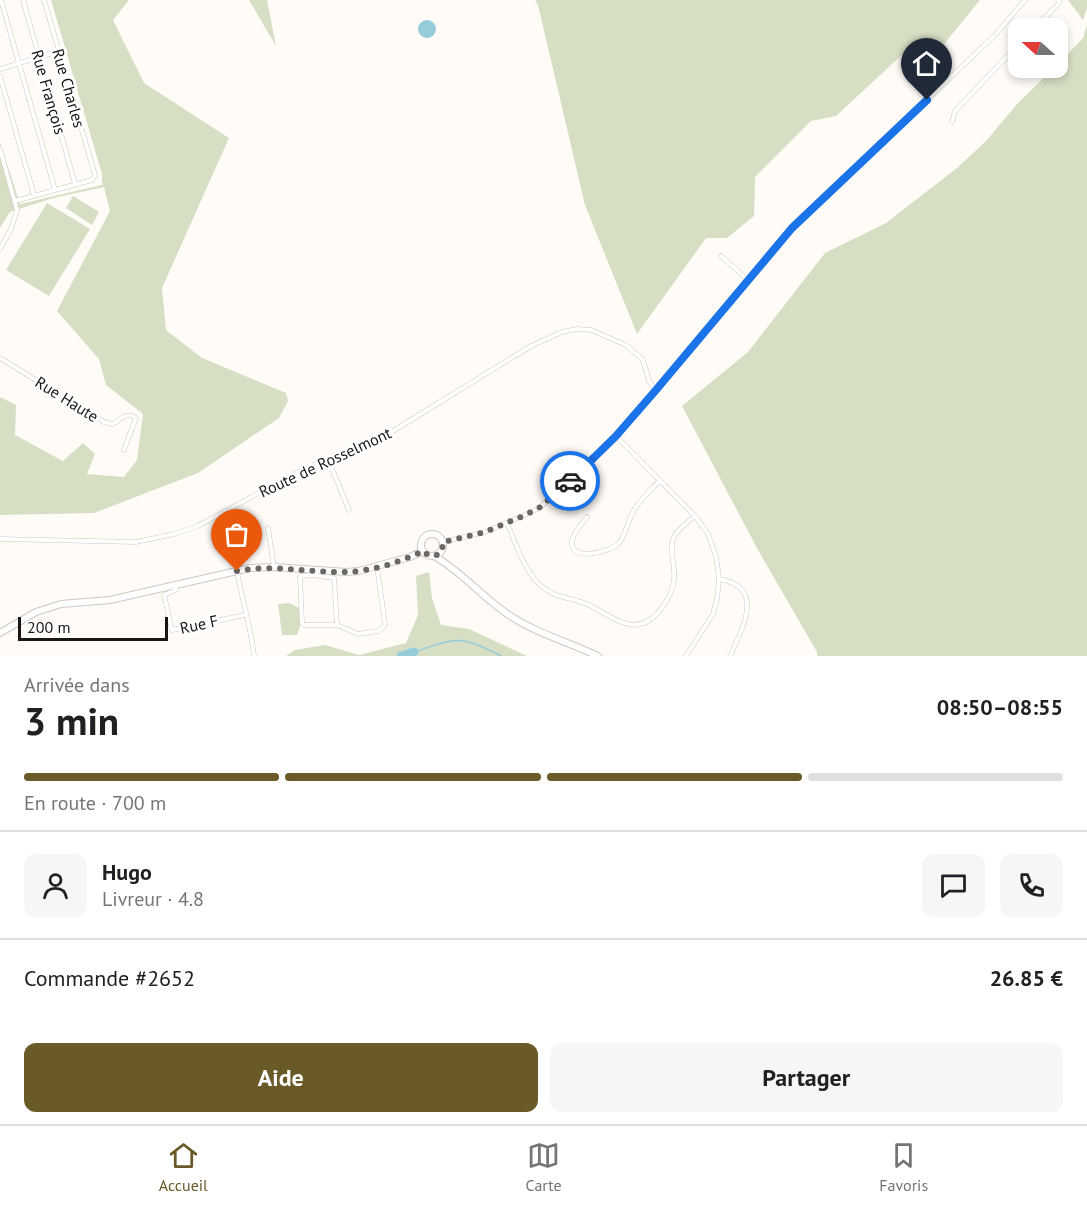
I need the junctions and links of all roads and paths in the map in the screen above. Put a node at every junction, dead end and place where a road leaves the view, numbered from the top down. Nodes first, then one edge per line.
1 (1, 0) edge
2 (23, 0) edge
3 (44, 0) edge
4 (1024, 0) edge
5 (1059, 1) edge
6 (1044, 18) edge
7 (59, 51) junction
8 (1008, 55) edge
9 (39, 57) junction
10 (19, 63) junction
11 (0, 69) edge
12 (0, 76) edge
13 (952, 122) dead end
14 (0, 149) edge
15 (75, 184) junction
16 (55, 190) junction
17 (34, 195) junction
18 (15, 201) junction
19 (0, 249) edge
20 (721, 256) dead end
21 (748, 280) junction
22 (0, 358) edge
23 (656, 390) junction
24 (616, 436) junction
25 (124, 450) dead end
26 (328, 459) junction
27 (660, 480) junction
28 (349, 510) dead end
29 (695, 516) junction
30 (587, 517) dead end
31 (507, 523) junction
32 (268, 528) dead end
33 (0, 539) edge
34 (443, 542) junction
35 (423, 551) junction
36 (442, 551) junction
37 (434, 556) junction
38 (445, 561) junction
39 (273, 567) junction
40 (377, 567) junction
41 (237, 571) junction
42 (316, 572) junction
43 (719, 579) junction
44 (175, 585) junction
45 (245, 615) junction
46 (337, 625) junction
47 (0, 633) edge
48 (254, 656) edge
49 (598, 656) edge
50 (686, 656) edge
51 (730, 656) edge

1 - 10 street
2 - 9 street, Rue François
3 - 7 street, Rue Charles
4 - 21 street
5 - 6 street
7 - 9 street
7 - 15 street, Rue Charles
8 - 13 street
9 - 10 street
9 - 15 street, Rue François
10 - 11 street
10 - 16 street
12 - 17 street
14 - 18 street
15 - 16 street
16 - 17 street
17 - 18 street
18 - 19 street
20 - 21 street
21 - 23 street
22 - 25 street, Rue Haute
23 - 24 street
23 - 26 street, Route de Rosselmont
24 - 27 street
24 - 31 street
26 - 28 street
26 - 33 street, Route de Rosselmont
27 - 29 street
27 - 30 street
29 - 31 street
29 - 43 street
31 - 34 street
32 - 39 street
34 - 35 main road
34 - 36 main road
35 - 37 main road
35 - 40 main road
36 - 37 main road
36 - 38 main road
37 - 38 main road
38 - 49 main road
39 - 41 main road
39 - 42 main road
40 - 42 main road
40 - 46 street
41 - 44 main road
41 - 45 street
42 - 46 street
42 - 46 street
43 - 50 street
43 - 51 street
44 - 45 street, Rue F
44 - 47 main road
45 - 48 street

